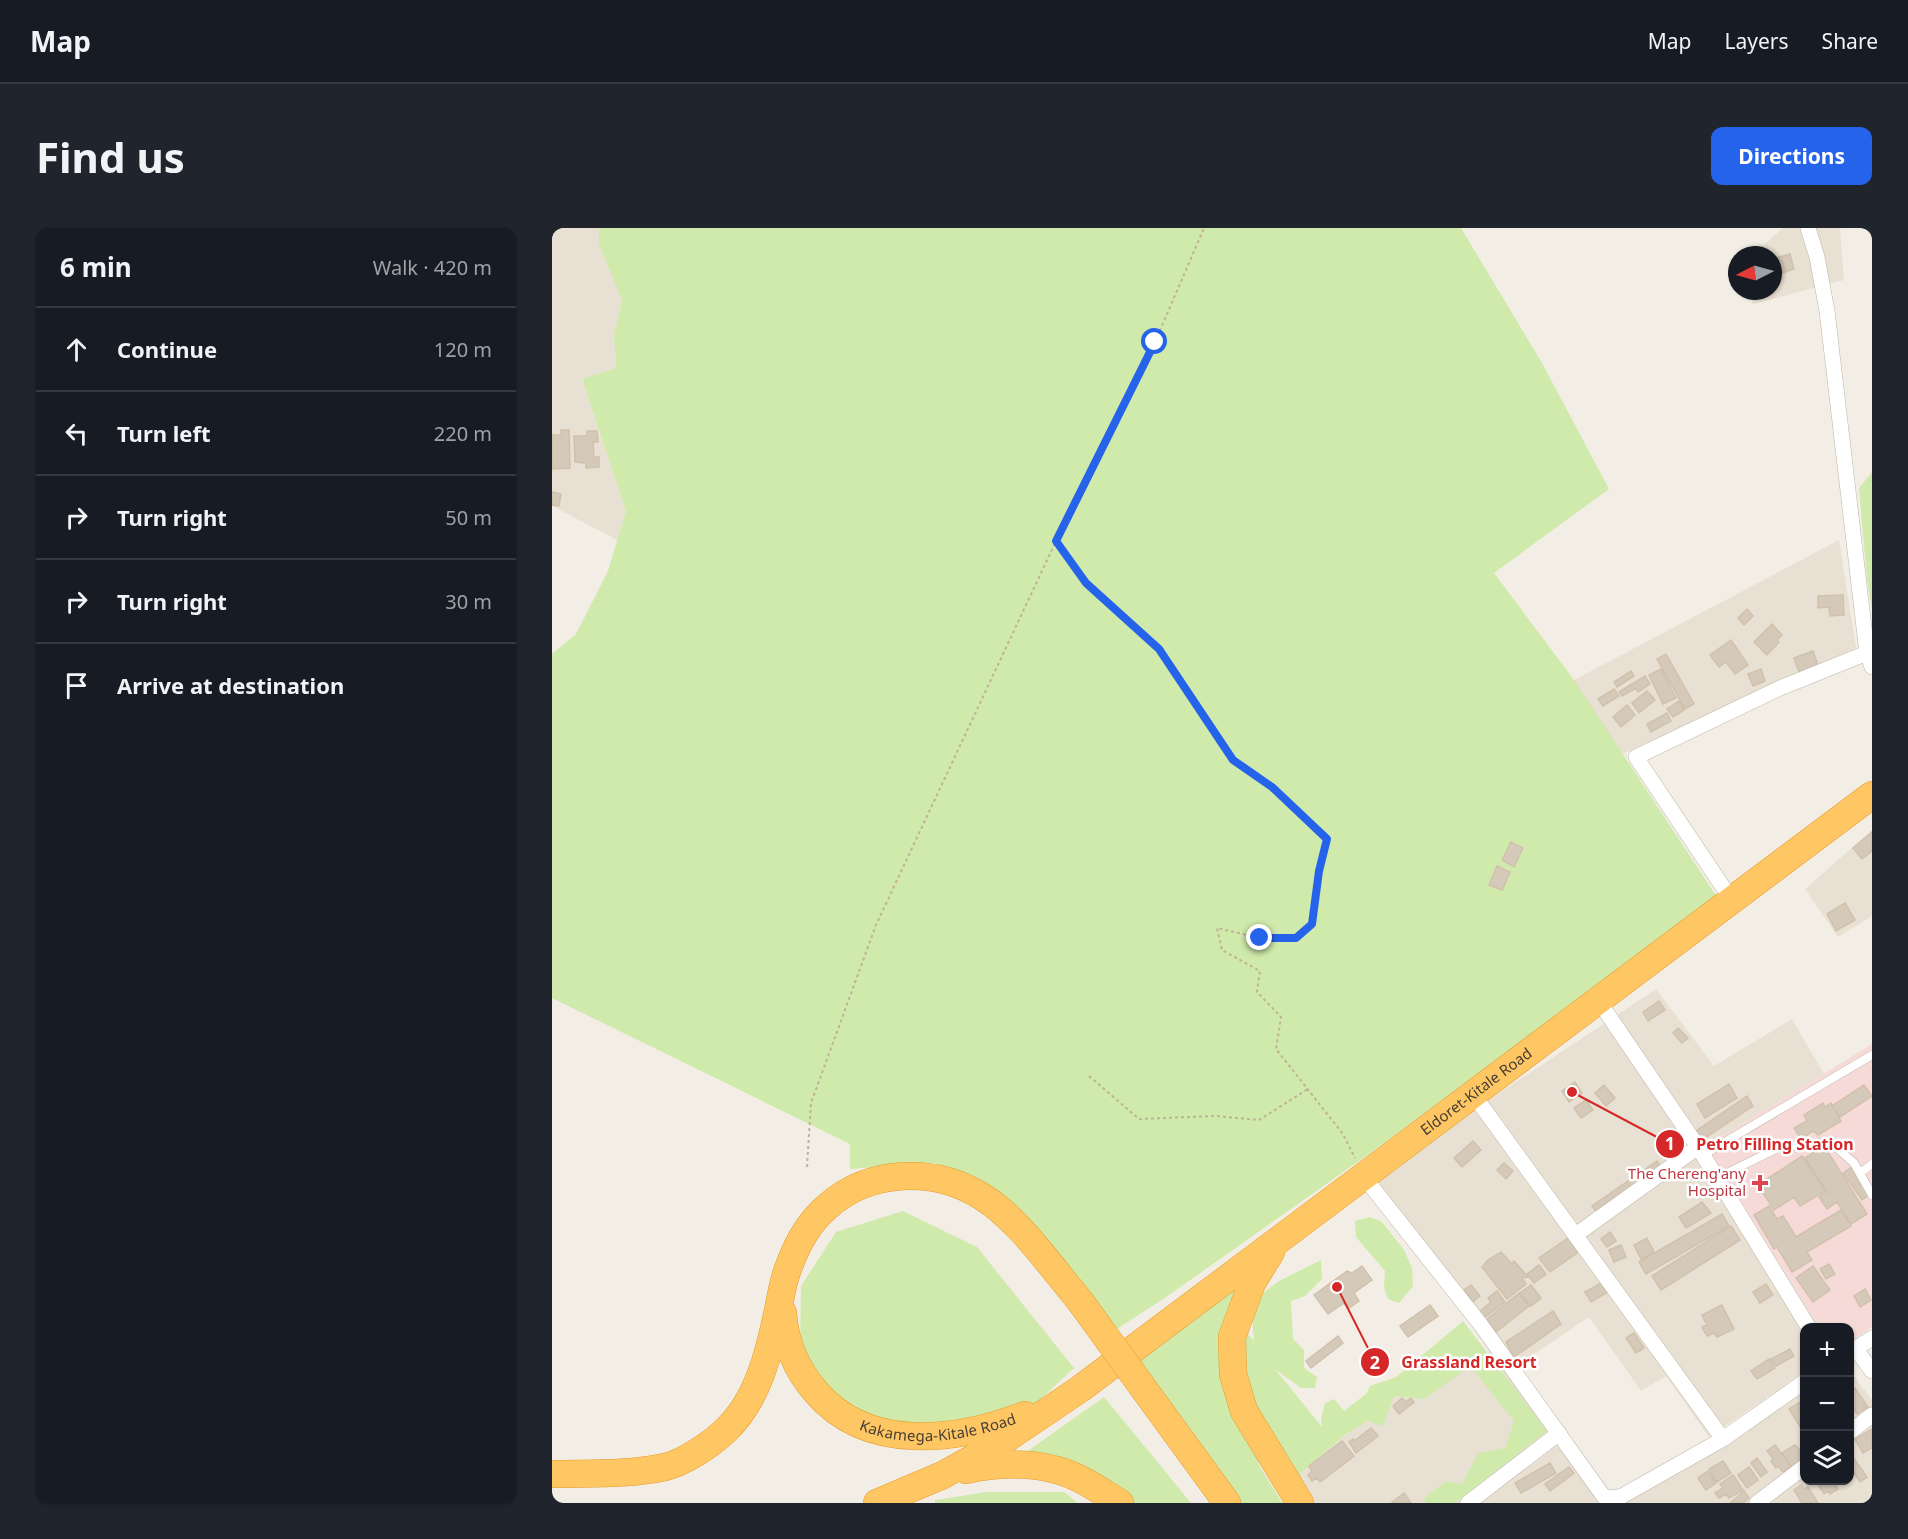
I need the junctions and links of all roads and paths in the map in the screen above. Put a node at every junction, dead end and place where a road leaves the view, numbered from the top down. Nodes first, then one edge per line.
1 (1204, 228) edge
2 (1808, 228) edge
3 (1056, 541) junction
4 (1870, 660) edge
5 (1872, 795) edge
6 (1731, 899) junction
7 (1598, 1000) junction
8 (1872, 1055) edge
9 (1089, 1076) dead end
10 (1308, 1089) junction
11 (1473, 1094) junction
12 (1700, 1151) junction
13 (1872, 1164) edge
14 (807, 1167) dead end
15 (1860, 1173) junction
16 (1364, 1177) junction
17 (1717, 1178) junction
18 (1872, 1195) edge
19 (1577, 1234) junction
20 (1278, 1241) junction
21 (781, 1296) junction
22 (1806, 1323) edge
23 (1872, 1338) edge
24 (1854, 1349) edge
25 (1854, 1352) edge
26 (1872, 1371) edge
27 (1800, 1385) edge
28 (1080, 1389) junction
29 (1872, 1415) edge
30 (1851, 1431) edge
31 (1559, 1433) junction
32 (1723, 1438) junction
33 (1800, 1470) edge
34 (552, 1474) edge
35 (943, 1475) junction
36 (877, 1503) edge
37 (1120, 1503) edge
38 (1227, 1503) edge
39 (1300, 1503) edge
40 (1468, 1503) edge
41 (1757, 1503) edge

1 - 3 path
2 - 4 street
3 - 10 path
3 - 14 path
4 - 6 street
5 - 6 highway, Eldoret-Kitale Road
6 - 7 highway, Eldoret-Kitale Road
7 - 11 highway, Eldoret-Kitale Road
7 - 12 street
8 - 12 lane
9 - 10 path
10 - 16 path
11 - 16 highway, Eldoret-Kitale Road
11 - 19 street
12 - 17 street
12 - 19 street
13 - 15 lane
15 - 17 lane
15 - 18 lane
16 - 20 highway, Eldoret-Kitale Road
16 - 31 street
17 - 22 street
19 - 32 street
20 - 28 highway, Eldoret-Kitale Road
20 - 39 highway
21 - 28 highway, Kakamega-Kitale Road
21 - 34 highway, Kakamega-Kitale Road
21 - 38 highway, Kakamega-Kitale Road, bridge
23 - 24 street
25 - 26 street
27 - 32 street
28 - 35 highway, Kakamega-Kitale Road
29 - 30 street
31 - 32 street
31 - 40 street
33 - 41 street
35 - 36 highway, Kakamega-Kitale Road
35 - 37 highway

